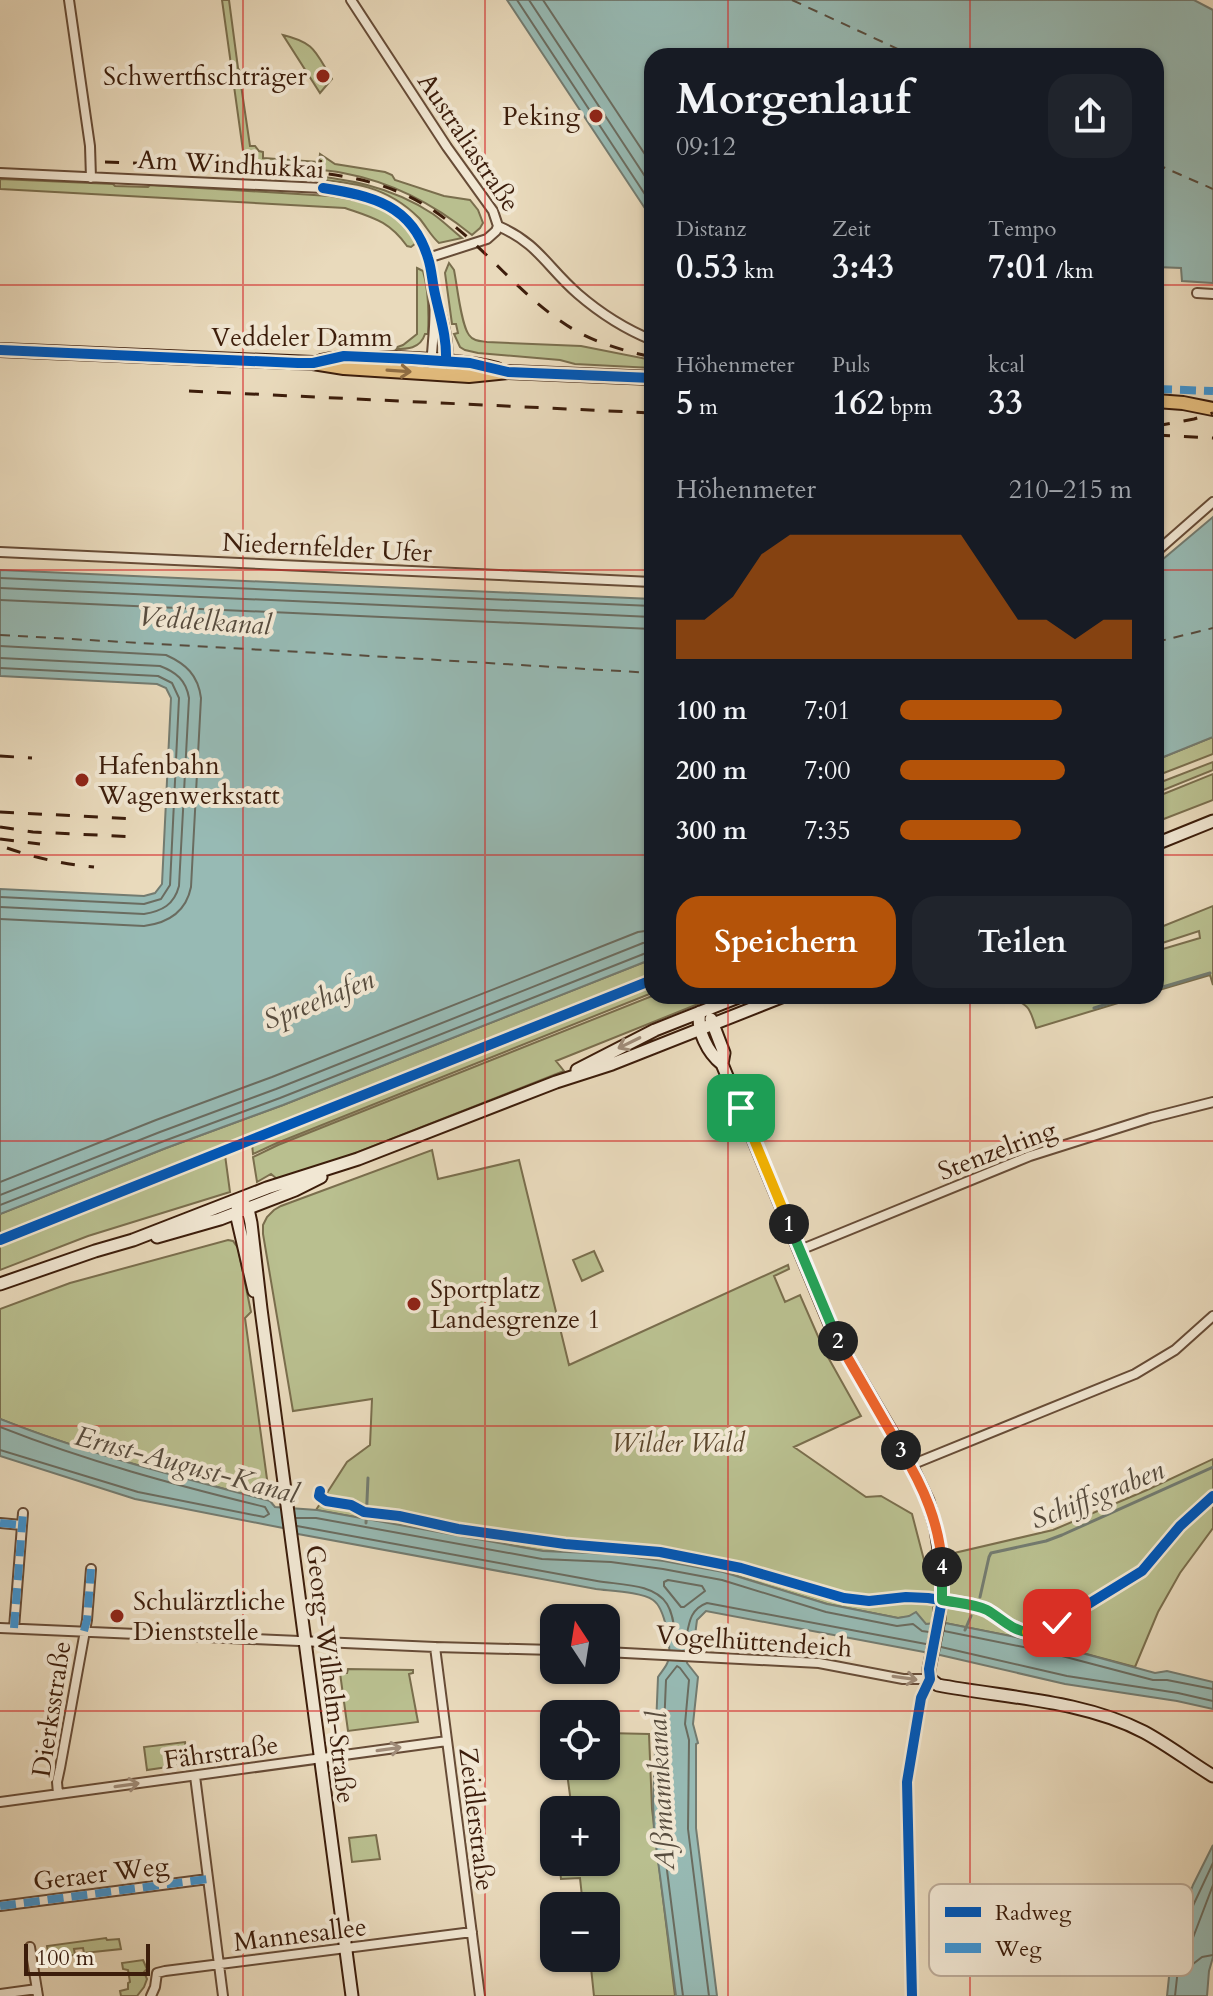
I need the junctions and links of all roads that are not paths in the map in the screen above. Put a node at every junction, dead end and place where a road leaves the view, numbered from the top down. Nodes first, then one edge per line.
1 (69, 0) edge
2 (364, 0) edge
3 (353, 3) edge
4 (0, 173) edge
5 (91, 178) junction
6 (498, 226) junction
7 (428, 258) junction
8 (434, 293) junction
9 (1197, 293) dead end
10 (1213, 294) edge
11 (644, 333) edge
12 (0, 350) edge
13 (446, 361) junction
14 (431, 366) junction
15 (508, 372) junction
16 (644, 378) edge
17 (1213, 400) edge
18 (1164, 402) edge
19 (1183, 403) junction
20 (1213, 409) edge
21 (1213, 502) edge
22 (1164, 546) edge
23 (0, 552) edge
24 (644, 582) edge
25 (1213, 821) edge
26 (1164, 841) edge
27 (720, 1004) edge
28 (764, 1004) edge
29 (700, 1012) junction
30 (713, 1024) junction
31 (701, 1029) junction
32 (722, 1064) junction
33 (556, 1082) junction
34 (1213, 1102) edge
35 (244, 1204) junction
36 (236, 1213) junction
37 (133, 1240) junction
38 (800, 1250) junction
39 (0, 1284) edge
40 (261, 1309) junction
41 (1213, 1316) edge
42 (911, 1465) junction
43 (1213, 1496) edge
44 (23, 1513) dead end
45 (0, 1523) edge
46 (22, 1525) junction
47 (91, 1569) dead end
48 (942, 1600) junction
49 (0, 1628) edge
50 (14, 1628) junction
51 (84, 1631) junction
52 (304, 1641) junction
53 (435, 1647) junction
54 (540, 1650) edge
55 (620, 1653) edge
56 (930, 1679) junction
57 (447, 1741) junction
58 (320, 1759) junction
59 (195, 1776) junction
60 (1213, 1776) edge
61 (58, 1794) junction
62 (0, 1802) edge
63 (208, 1879) junction
64 (0, 1906) edge
65 (472, 1932) junction
66 (30, 1947) dead end
67 (346, 1949) junction
68 (218, 1964) junction
69 (38, 1992) edge
70 (0, 1994) edge
71 (151, 1996) edge
72 (223, 1996) edge
73 (352, 1996) edge
74 (480, 1996) edge

1 - 5 street
2 - 3 street, Australiastraße
3 - 6 street, Australiastraße
4 - 5 street, Am Windhukkai
5 - 7 street, Am Windhukkai
6 - 7 street
6 - 11 street, Australiastraße
7 - 8 street, Am Windhukkai
8 - 13 street, Am Windhukkai
8 - 14 street, Am Windhukkai
9 - 10 street
12 - 14 main road, Veddeler Damm
13 - 14 main road, Veddeler Damm
13 - 15 main road, Veddeler Damm
14 - 15 main road, Veddeler Damm
15 - 16 main road, Veddeler Damm
17 - 19 main road
18 - 19 main road
19 - 20 main road
21 - 22 street
23 - 24 street, Niedernfelder Ufer
25 - 26 street
27 - 29 street
28 - 30 street
29 - 30 street
29 - 31 street
29 -> 33 street
30 - 31 street
30 - 32 street
31 - 32 street
31 - 33 street
32 - 38 street
33 - 35 street
34 - 38 street, Stenzelring
35 - 36 street, Georg-Wilhelm-Straße
35 - 37 street
35 - 40 street, Georg-Wilhelm-Straße
36 - 37 street
36 - 40 street, Georg-Wilhelm-Straße
37 - 39 street
38 - 42 street
40 - 52 street, Georg-Wilhelm-Straße
41 - 42 street
42 - 48 street
43 - 48 street
44 - 46 street
45 - 46 street
46 - 50 street
47 - 51 street, Dierksstraße
48 - 56 street
49 - 50 street
50 - 51 street
51 - 52 street
51 - 61 street, Dierksstraße
52 - 53 street
52 - 58 street, Georg-Wilhelm-Straße
53 - 54 street
53 - 57 street, Zeidlerstraße
55 -> 56 street, Vogelhüttendeich
56 - 60 street, Vogelhüttendeich
58 -> 57 street, Fährstraße
57 - 65 street, Zeidlerstraße
58 - 59 street, Fährstraße
58 - 67 street, Georg-Wilhelm-Straße
61 -> 59 street, Fährstraße
59 - 63 street
61 - 62 street, Fährstraße
63 - 64 street, Geraer Weg
63 - 68 street
65 - 67 street, Mannesallee
65 - 74 street, Zeidlerstraße
66 - 69 street
67 - 68 street, Mannesallee
67 - 73 street, Georg-Wilhelm-Straße
68 - 71 street, Mannesallee
68 - 72 street
69 - 70 street

